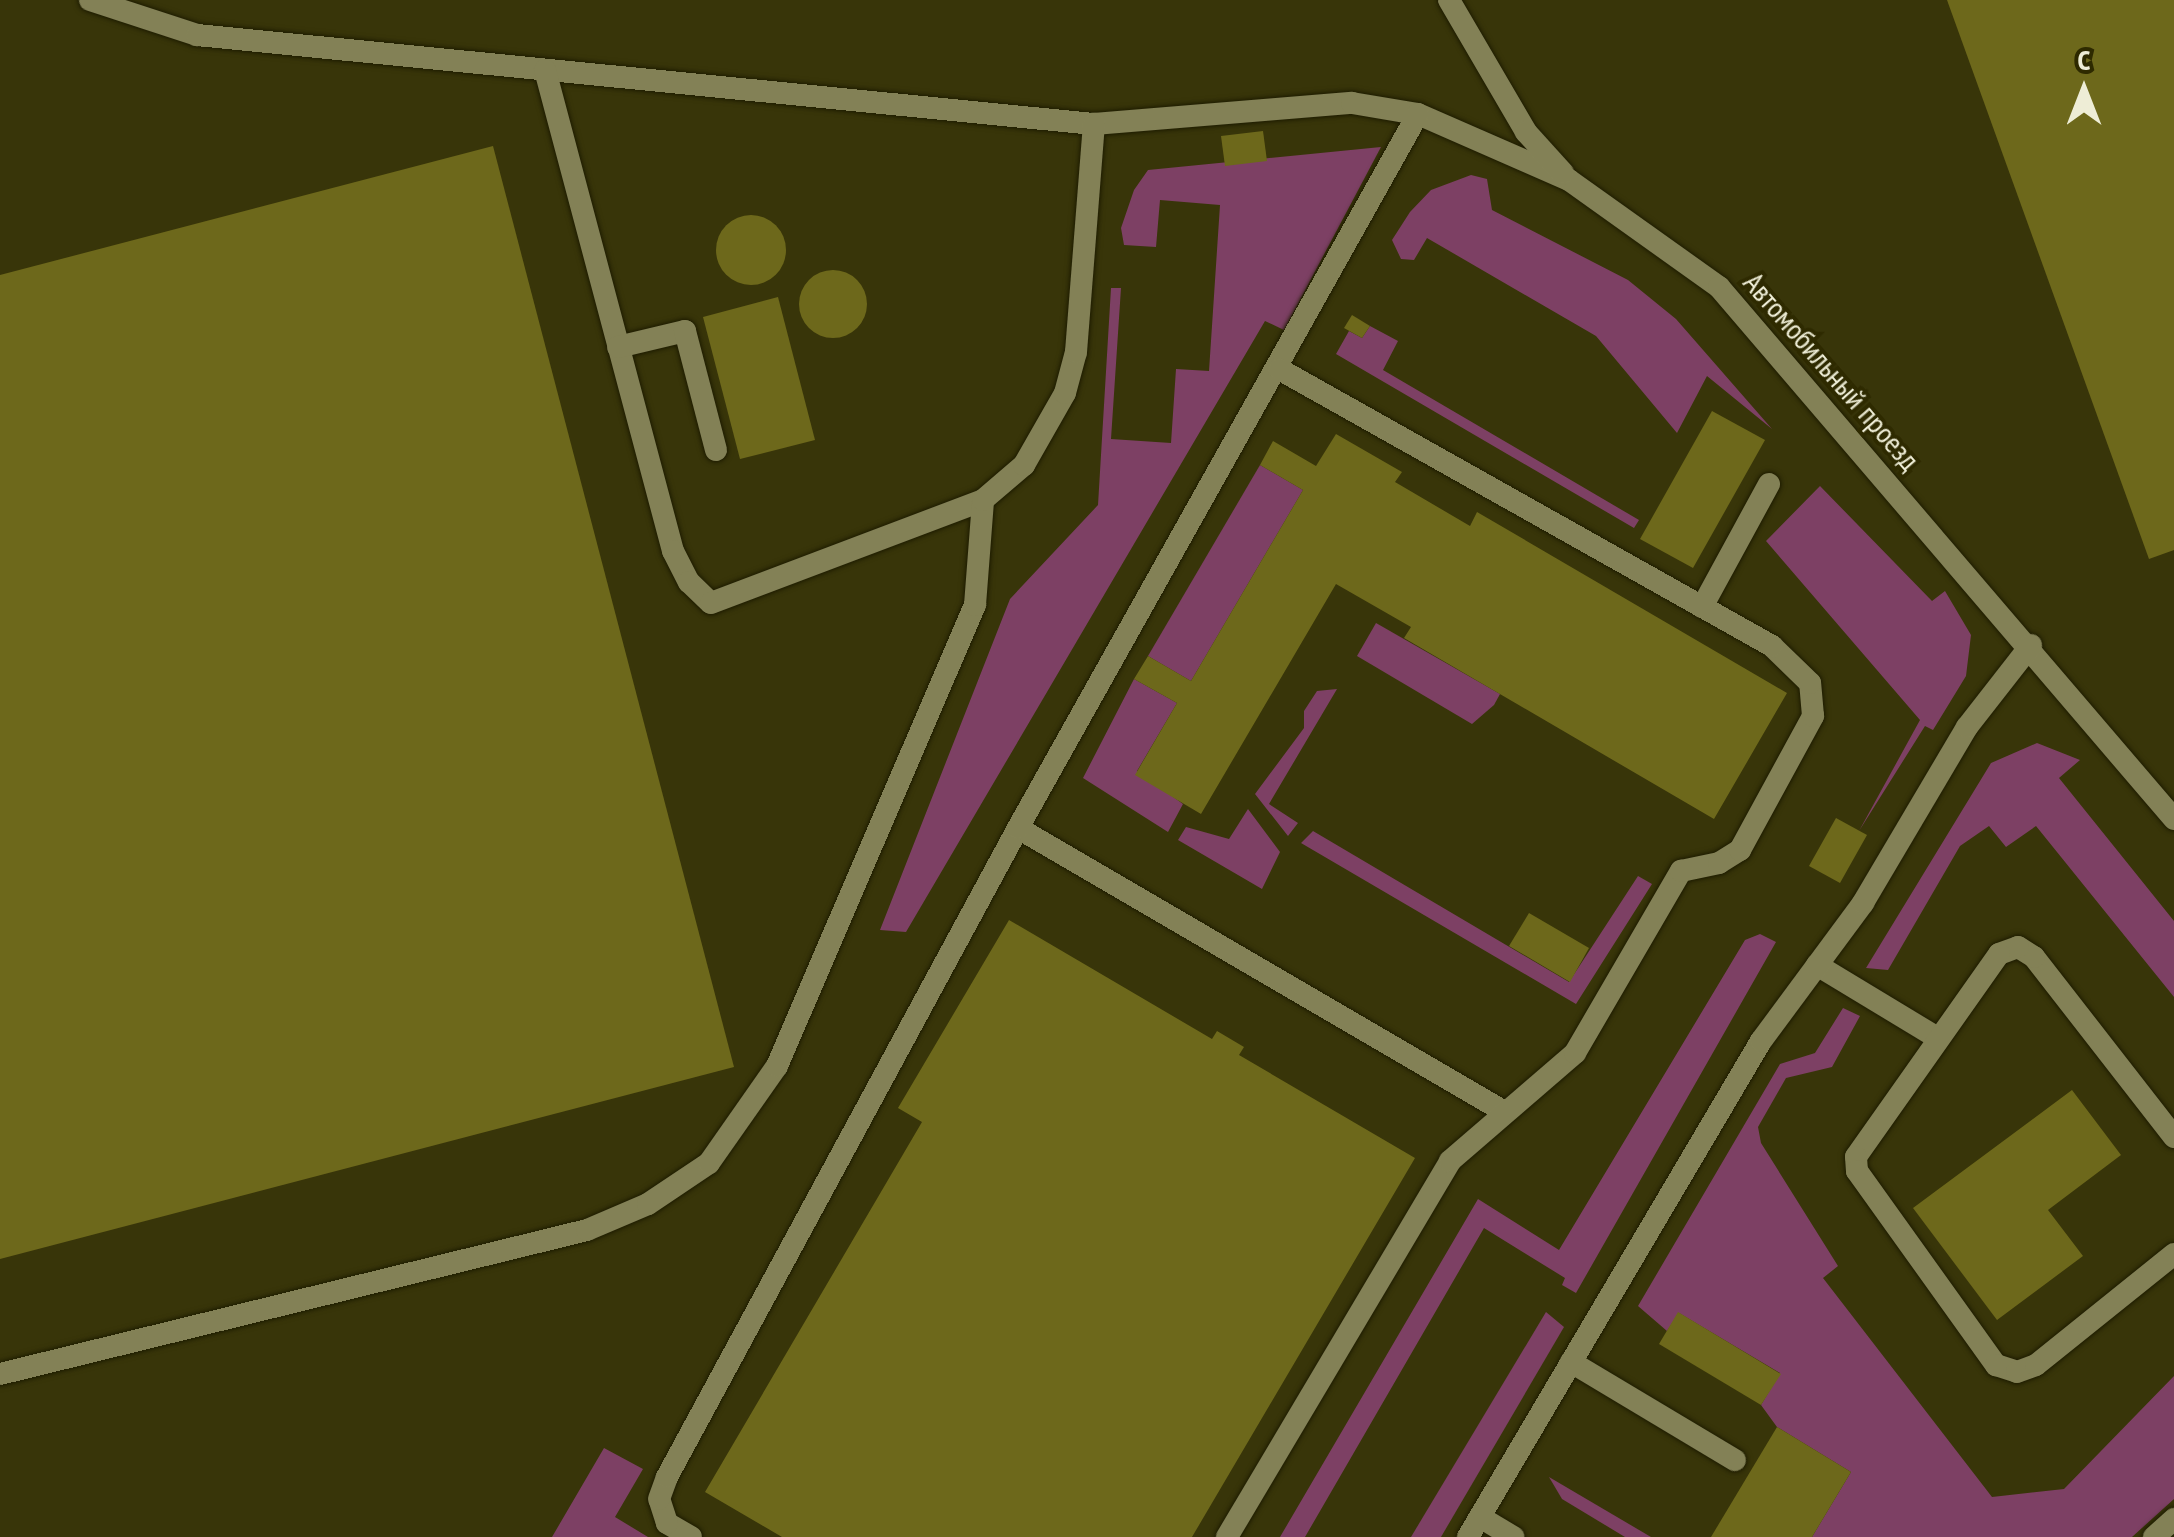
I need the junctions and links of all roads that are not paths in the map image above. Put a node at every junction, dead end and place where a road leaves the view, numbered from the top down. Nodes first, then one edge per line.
1 (90, 0) edge
2 (1449, 0) edge
3 (545, 70) junction
4 (1418, 114) junction
5 (1094, 124) junction
6 (1568, 180) junction
7 (618, 347) junction
8 (1279, 369) junction
9 (716, 450) dead end
10 (1768, 484) dead end
11 (983, 500) junction
12 (1702, 607) junction
13 (2031, 645) junction
14 (2174, 819) edge
15 (1018, 828) junction
16 (1817, 966) junction
17 (1936, 1037) junction
18 (1503, 1111) junction
19 (2174, 1137) edge
20 (2174, 1254) edge
21 (1571, 1362) junction
22 (0, 1374) edge
23 (1735, 1460) dead end
24 (2174, 1519) edge
25 (1474, 1527) edge
26 (691, 1537) edge
27 (1227, 1537) edge
28 (1513, 1537) edge
29 (2154, 1537) edge

1 - 3 lane, Автомобильный проезд
2 - 6 lane
3 - 5 lane, Автомобильный проезд
3 - 7 lane
4 - 5 lane, Автомобильный проезд
4 - 6 lane, Автомобильный проезд
4 - 8 lane
5 - 11 lane
6 - 13 lane, Автомобильный проезд
7 - 9 lane
7 - 11 lane
8 - 12 lane
8 - 15 lane
10 - 12 lane
11 - 22 lane
12 - 18 lane
13 - 14 lane, Автомобильный проезд
13 - 16 lane
15 - 18 lane
15 - 26 lane
16 - 17 lane
16 - 21 lane
17 - 19 lane
17 - 20 lane
18 - 27 lane
21 - 23 lane
21 - 25 lane
24 - 29 lane
25 - 28 lane

